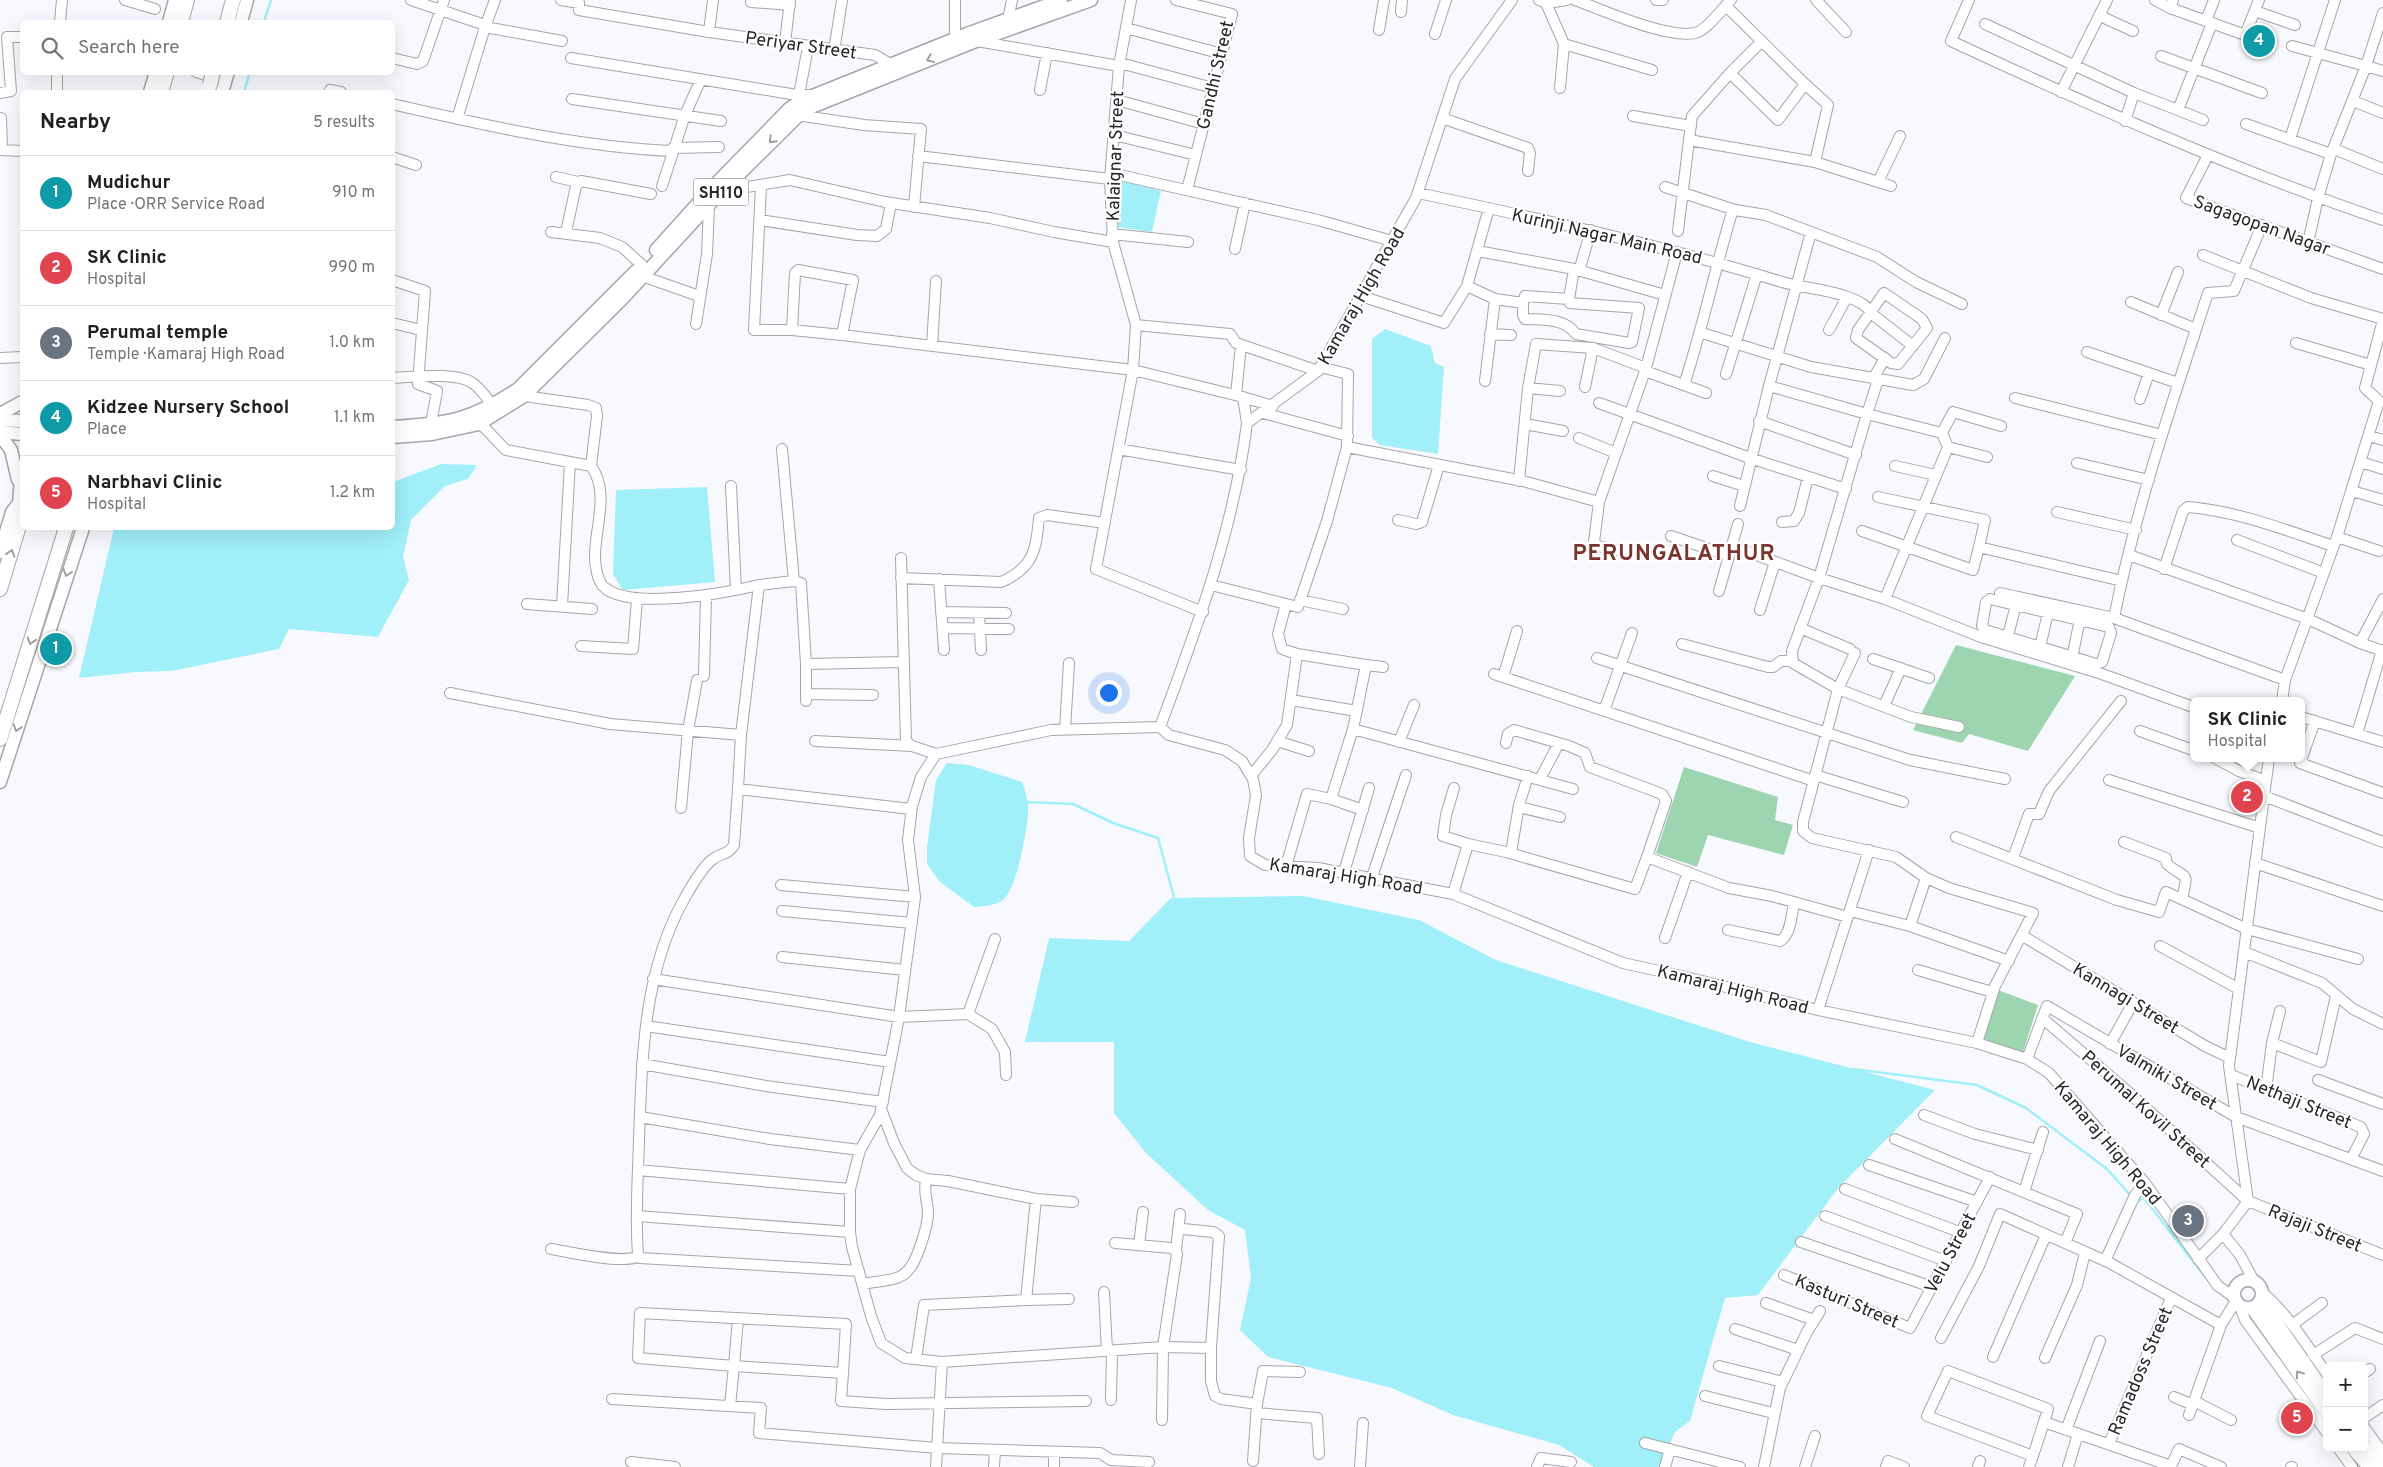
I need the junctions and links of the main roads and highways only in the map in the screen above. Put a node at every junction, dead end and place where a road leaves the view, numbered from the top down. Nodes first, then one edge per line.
1 (175, 0) edge
2 (187, 0) edge
3 (233, 0) edge
4 (247, 0) edge
5 (1091, 0) edge
6 (1055, 1) edge
7 (170, 20) edge
8 (182, 20) edge
9 (228, 20) edge
10 (242, 20) edge
11 (956, 44) junction
12 (893, 68) junction
13 (162, 75) edge
14 (163, 75) edge
15 (151, 90) edge
16 (161, 90) edge
17 (642, 271) junction
18 (20, 403) edge
19 (0, 414) edge
20 (476, 419) junction
21 (0, 420) edge
22 (20, 421) edge
23 (395, 427) edge
24 (0, 433) edge
25 (20, 434) edge
26 (395, 436) edge
27 (20, 490) joint
28 (20, 523) edge
29 (65, 530) edge
30 (82, 530) edge
31 (0, 552) edge
32 (0, 589) edge
33 (0, 739) edge
34 (0, 782) edge
35 (2248, 1301) junction
36 (2323, 1390) edge
37 (2323, 1408) edge
38 (2368, 1450) edge
39 (2356, 1452) edge
40 (2369, 1467) edge
41 (2383, 1467) edge

1 - 7 main road
2 - 8 highway
3 - 9 highway
4 - 10 main road
5 - 11 main road, SH110
6 - 11 main road, SH110
11 - 12 main road, SH110
12 -> 17 main road, SH110
12 - 17 main road, SH110
13 - 15 main road
14 - 16 highway
17 - 20 main road, SH110
17 - 20 main road, SH110
18 - 19 main road
20 - 23 main road, SH110
20 - 26 main road, SH110
21 - 22 main road
24 - 25 main road
24 - 27 main road
27 - 31 main road
32 -> 28 highway
29 -> 33 highway
30 -> 34 main road
35 - 35 main road
35 - 36 main road
37 -> 35 main road
38 - 41 main road
39 - 40 main road

